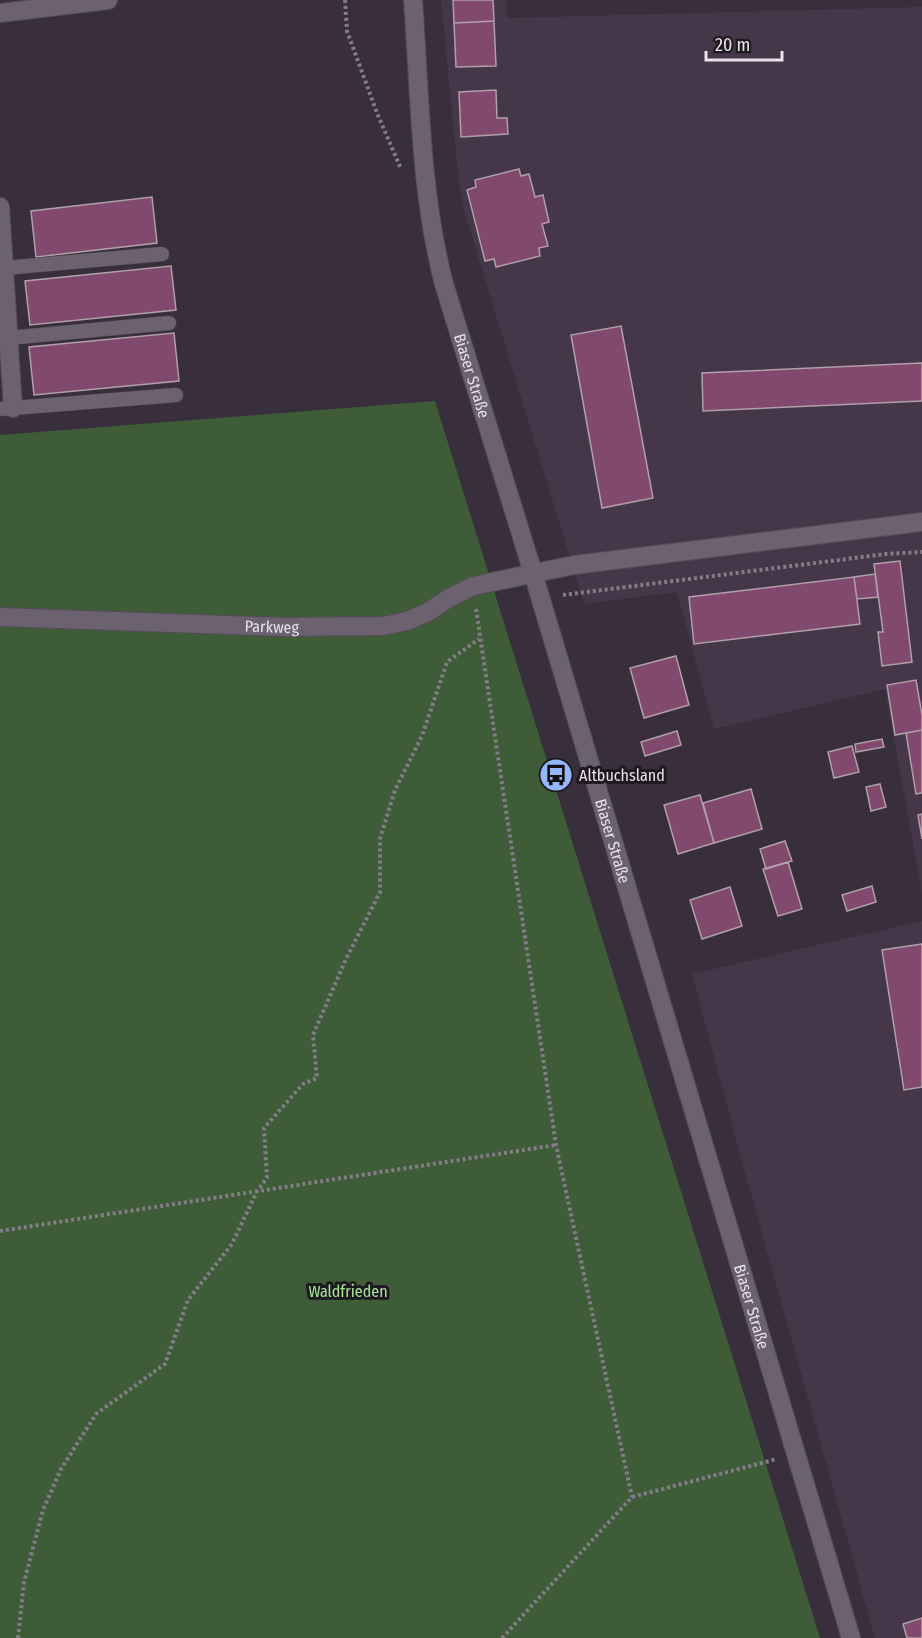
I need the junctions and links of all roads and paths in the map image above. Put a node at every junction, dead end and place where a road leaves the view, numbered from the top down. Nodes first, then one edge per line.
1 (108, 0) edge
2 (345, 0) edge
3 (413, 0) edge
4 (0, 14) edge
5 (403, 173) dead end
6 (0, 207) edge
7 (162, 254) dead end
8 (4, 268) junction
9 (169, 323) dead end
10 (9, 338) junction
11 (176, 395) dead end
12 (7, 409) edge
13 (922, 522) edge
14 (922, 552) edge
15 (533, 573) junction
16 (473, 586) junction
17 (0, 617) edge
18 (479, 639) junction
19 (556, 1145) junction
20 (257, 1191) junction
21 (0, 1231) edge
22 (796, 1454) junction
23 (632, 1497) junction
24 (18, 1638) edge
25 (502, 1638) edge
26 (851, 1638) edge

1 - 4 street
2 - 5 path
3 - 15 street, Biaser Straße
6 - 8 street
7 - 8 lane
8 - 10 street
9 - 10 lane
10 - 12 street
11 - 12 lane
13 - 15 street
14 - 15 path
15 - 16 street, Parkweg
15 - 22 street, Biaser Straße
16 - 17 street, Parkweg
16 - 18 path
18 - 19 path
18 - 20 path
19 - 20 path
19 - 23 path
20 - 21 path
20 - 24 path
22 - 23 path
22 - 26 street, Biaser Straße
23 - 25 path

